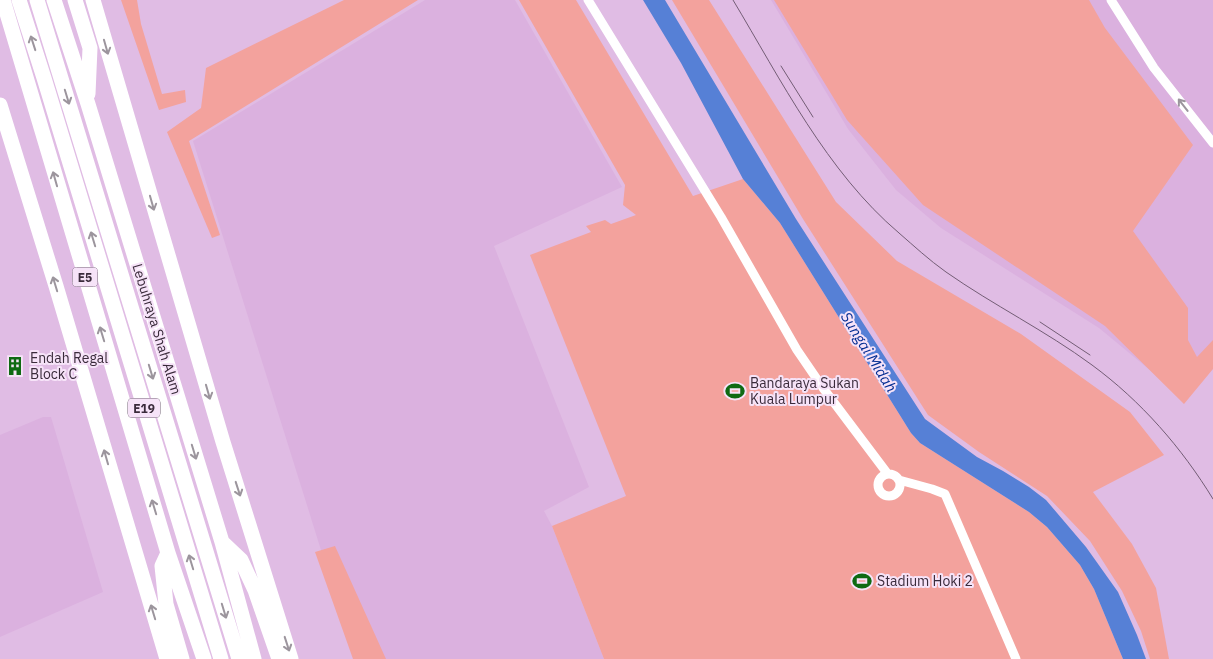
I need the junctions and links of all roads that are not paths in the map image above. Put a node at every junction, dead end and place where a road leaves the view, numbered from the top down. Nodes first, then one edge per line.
1 (3, 0) edge
2 (19, 0) edge
3 (37, 0) edge
4 (54, 0) edge
5 (75, 0) edge
6 (93, 0) edge
7 (588, 0) edge
8 (1112, 0) edge
9 (88, 104) junction
10 (0, 105) edge
11 (1213, 143) edge
12 (887, 473) junction
13 (899, 480) junction
14 (222, 542) junction
15 (168, 553) junction
16 (167, 659) edge
17 (182, 659) edge
18 (204, 659) edge
19 (221, 659) edge
20 (239, 659) edge
21 (254, 659) edge
22 (279, 659) edge
23 (292, 659) edge
24 (1016, 659) edge

15 -> 1 highway, E5
19 -> 2 highway, E19
3 -> 20 highway, E19
4 - 9 highway, Lebuhraya Shah Alam
5 - 9 highway
6 -> 23 highway
7 - 12 street
11 -> 8 street
9 -> 14 highway, Lebuhraya Shah Alam
16 -> 10 highway
12 - 13 street
12 - 13 street
13 - 24 street
14 - 21 highway, Lebuhraya Shah Alam
14 - 22 highway
15 - 17 highway
15 - 18 highway, E5

